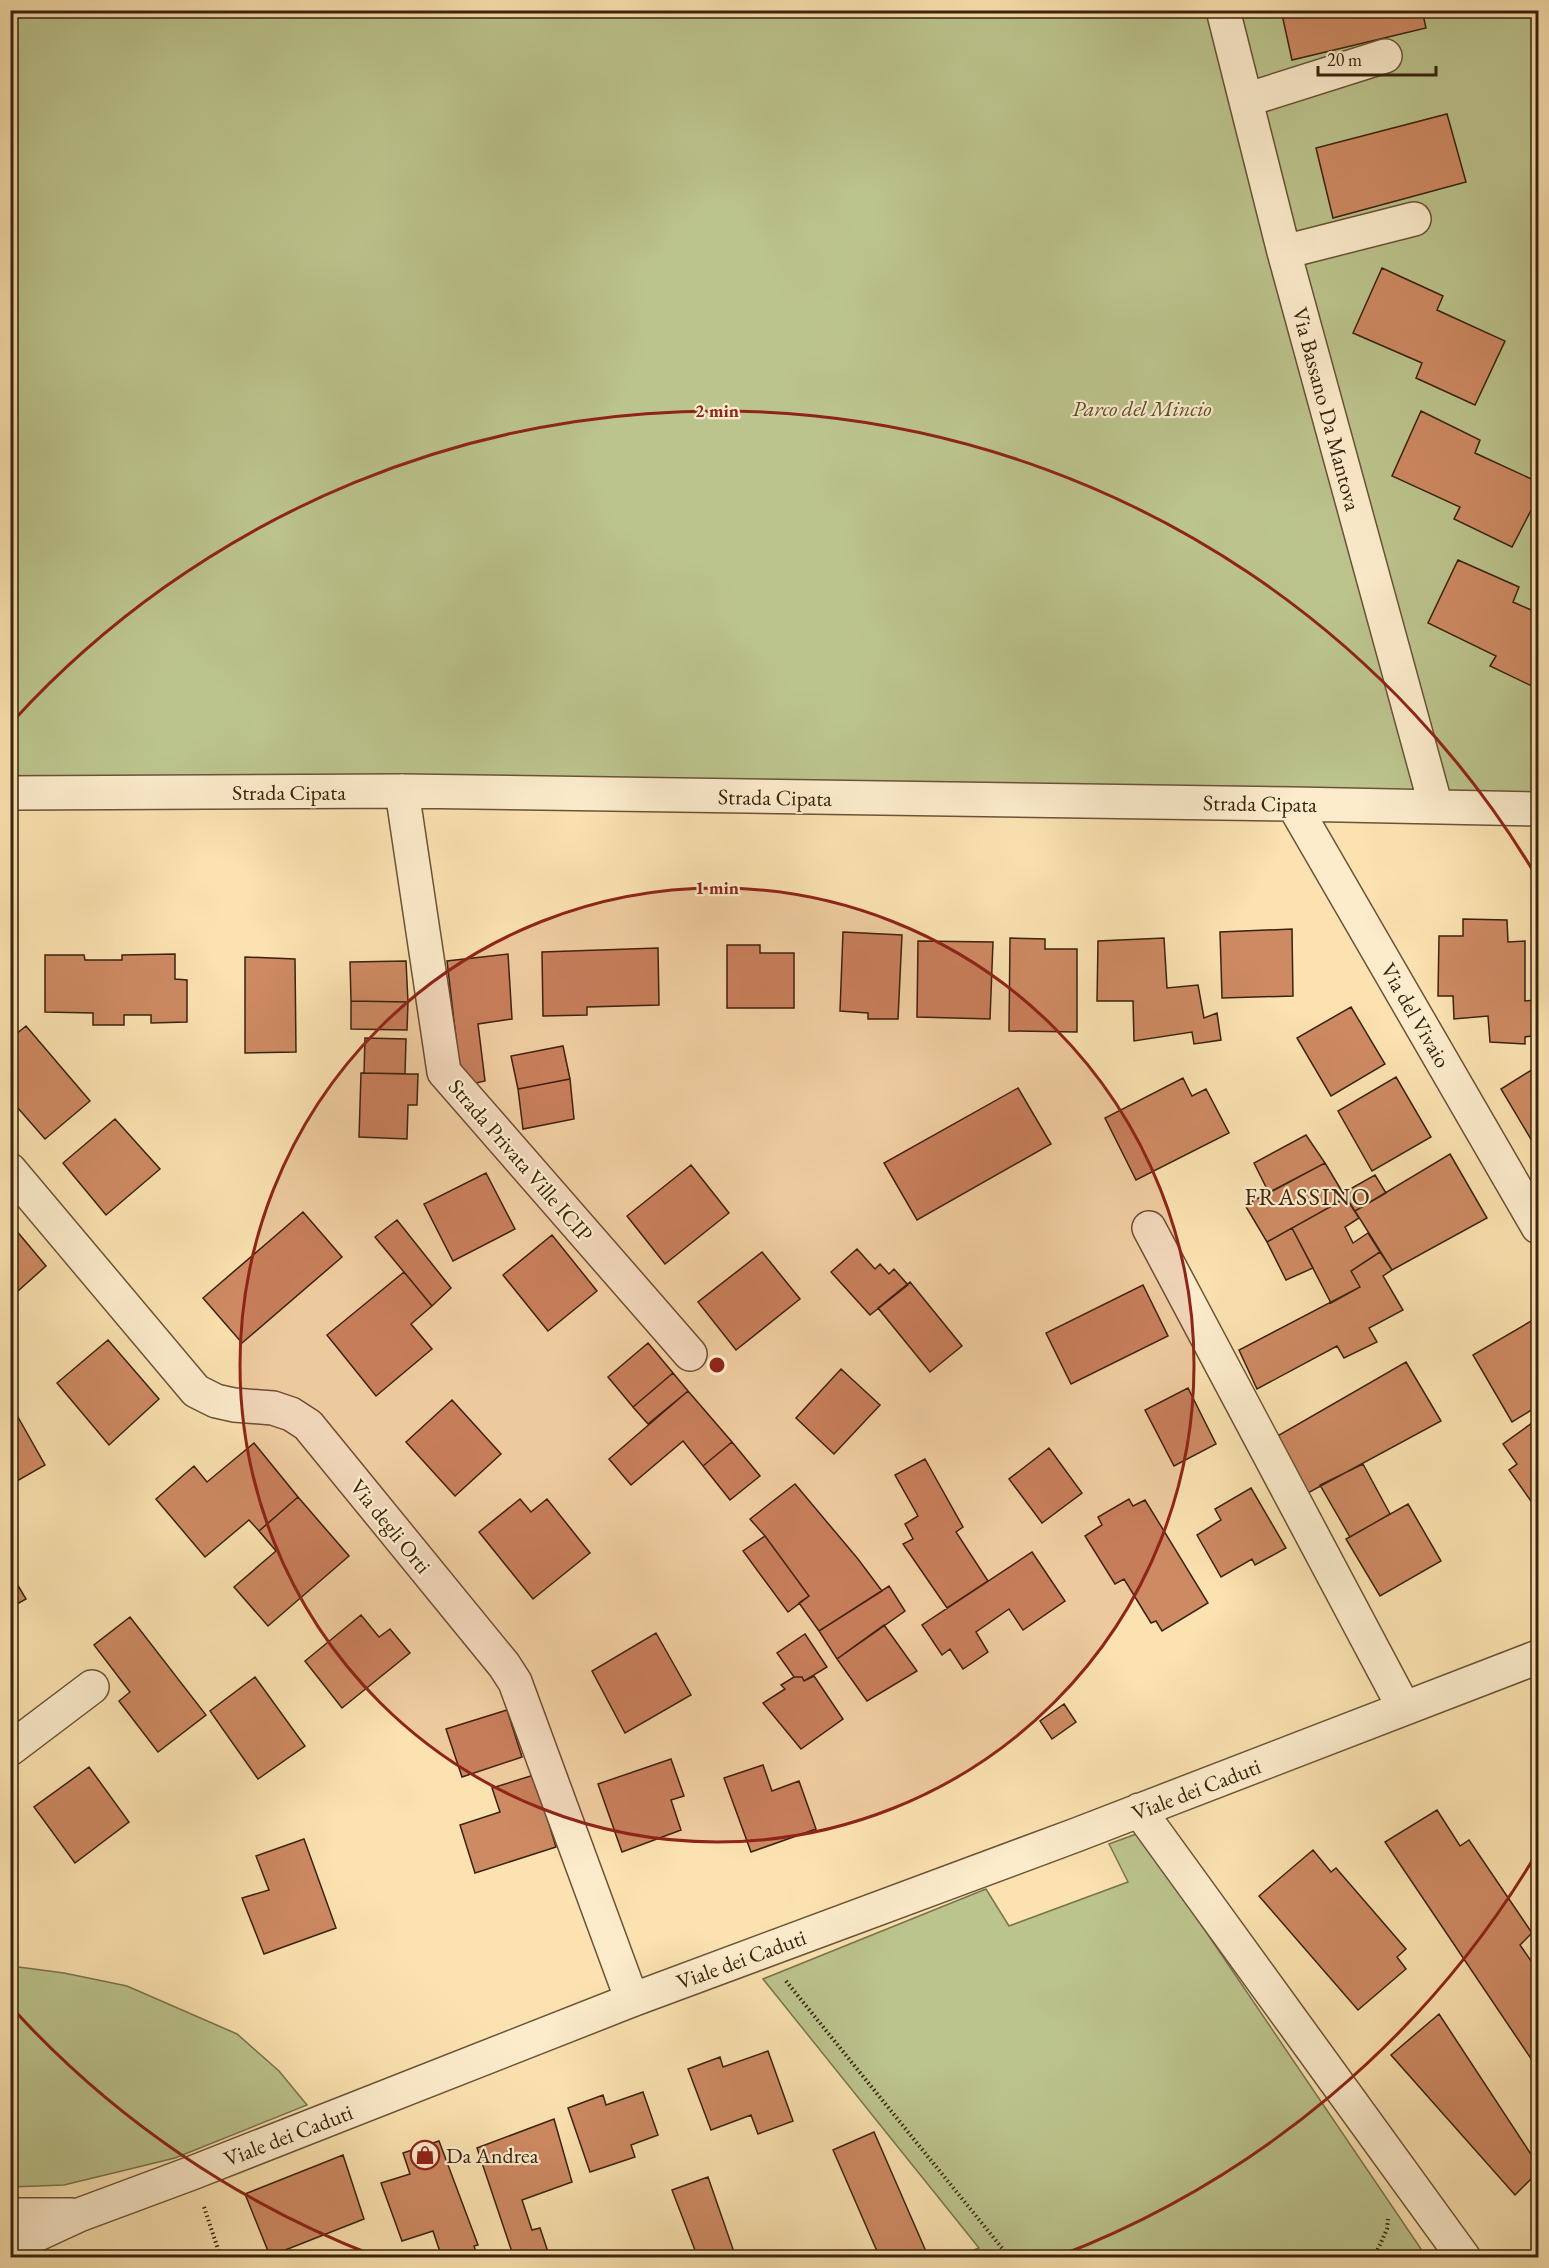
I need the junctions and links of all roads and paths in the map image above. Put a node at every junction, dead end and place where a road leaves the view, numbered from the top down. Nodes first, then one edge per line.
1 (1223, 10) edge
2 (1385, 57) dead end
3 (1246, 100) junction
4 (1414, 219) dead end
5 (1284, 252) junction
6 (402, 792) junction
7 (10, 793) edge
8 (1293, 804) junction
9 (1436, 807) junction
10 (1539, 809) edge
11 (10, 1170) edge
12 (1539, 1227) edge
13 (1149, 1228) dead end
14 (690, 1354) dead end
15 (1539, 1657) edge
16 (92, 1687) dead end
17 (1404, 1708) junction
18 (10, 1749) edge
19 (1139, 1810) junction
20 (757, 1953) junction
21 (632, 2000) junction
22 (192, 2173) junction
23 (10, 2215) edge
24 (79, 2215) junction
25 (10, 2247) edge
26 (221, 2258) edge
27 (1010, 2258) edge
28 (1464, 2258) edge

1 - 3 street, Via Bassano Da Mantova
2 - 3 street
3 - 5 street, Via Bassano Da Mantova
4 - 5 street
5 - 9 street, Via Bassano Da Mantova
6 - 7 street, Strada Cipata
6 - 8 street, Strada Cipata
6 - 14 street, Strada Privata Ville ICIP
8 - 9 street, Strada Cipata
8 - 12 street, Via del Vivaio
9 - 10 street, Strada Cipata
11 - 21 street, Via degli Orti
13 - 17 street
15 - 17 street, Viale dei Caduti
16 - 18 street
17 - 19 street, Viale dei Caduti
19 - 20 street, Viale dei Caduti
19 - 28 street
20 - 21 street, Viale dei Caduti
20 - 27 path
21 - 22 street, Viale dei Caduti
22 - 24 street, Viale dei Caduti
22 - 26 path
23 - 24 street, Viale dei Caduti
24 - 25 street, Viale dei Caduti

